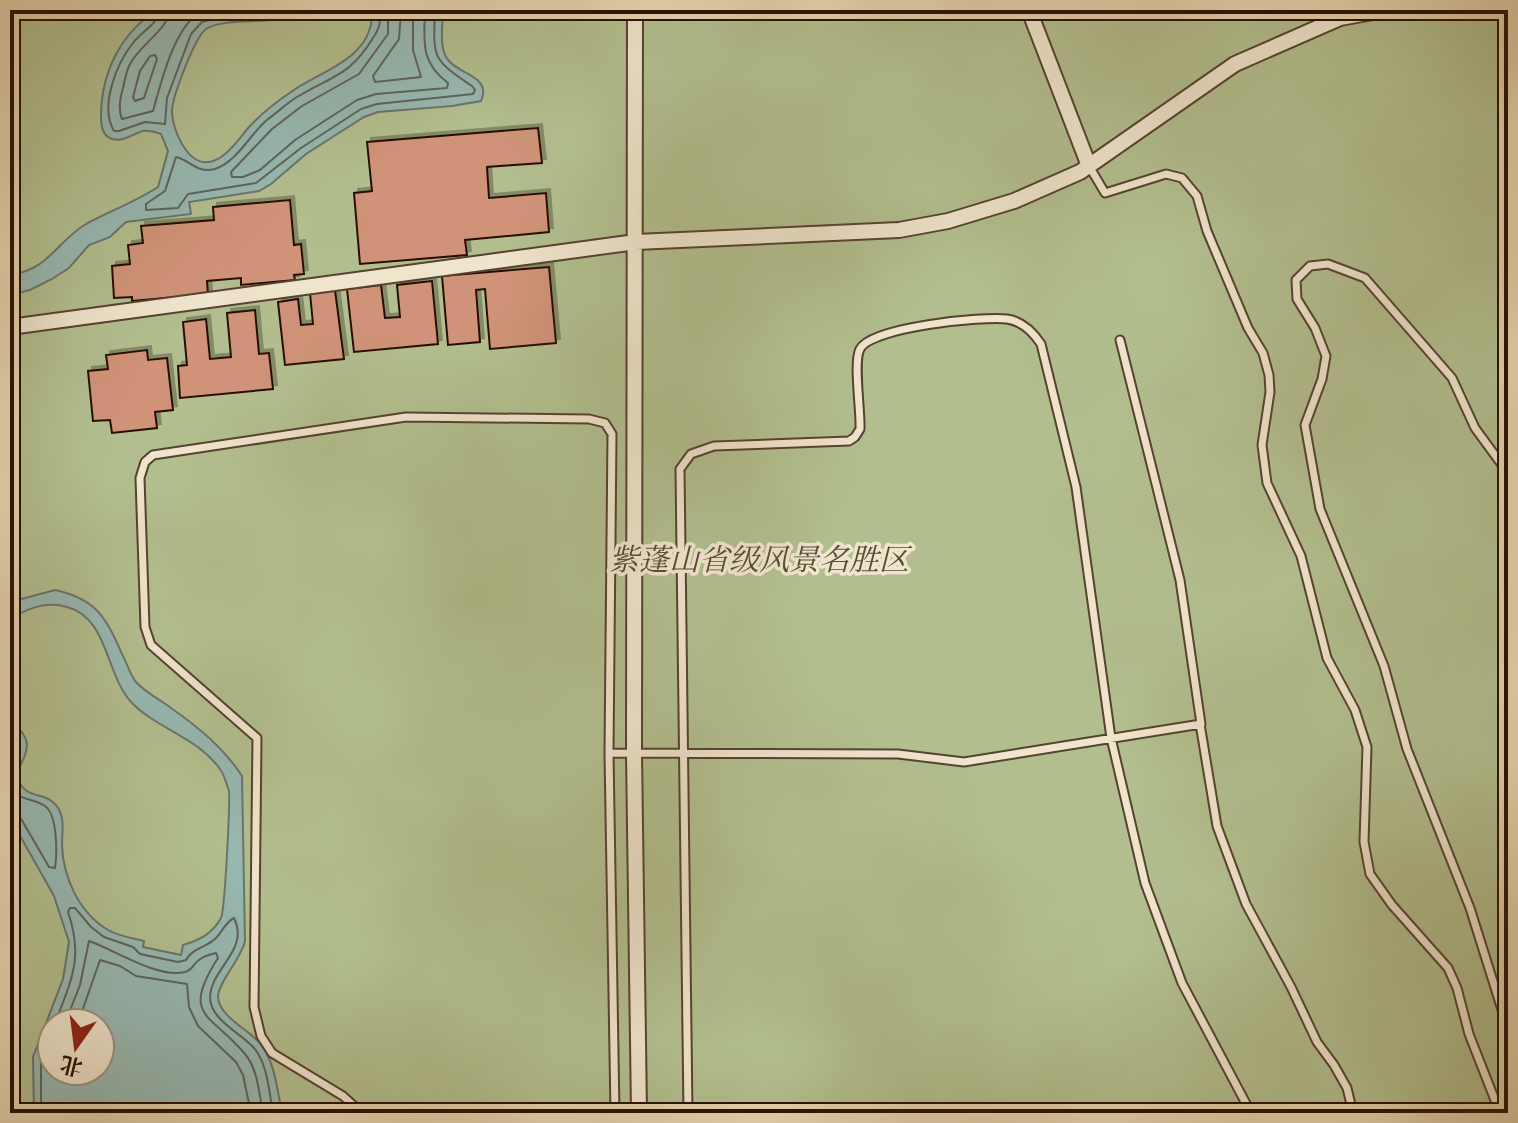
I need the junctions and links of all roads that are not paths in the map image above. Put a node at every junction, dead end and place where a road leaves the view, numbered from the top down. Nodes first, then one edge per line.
1 (635, 10) edge
2 (1029, 10) edge
3 (1384, 10) edge
4 (1089, 166) junction
5 (636, 242) junction
6 (10, 327) edge
7 (1120, 340) dead end
8 (1508, 473) edge
9 (1200, 724) junction
10 (1111, 738) junction
11 (609, 753) junction
12 (634, 753) junction
13 (683, 754) junction
14 (10, 889) edge
15 (10, 908) edge
16 (1508, 1029) edge
17 (362, 1113) edge
18 (615, 1113) edge
19 (639, 1113) edge
20 (688, 1113) edge
21 (1251, 1113) edge
22 (1353, 1113) edge
23 (1500, 1113) edge

1 - 5 street
2 - 4 street
3 - 4 street
4 - 5 street
4 - 23 lane
5 - 6 street
5 - 12 street
7 - 9 lane
8 - 16 lane
9 - 10 lane
9 - 22 lane
10 - 13 lane
10 - 13 lane
10 - 21 lane
11 - 12 lane
11 - 17 lane
11 - 18 lane
12 - 13 lane
12 - 19 street
13 - 20 lane
14 - 15 lane

